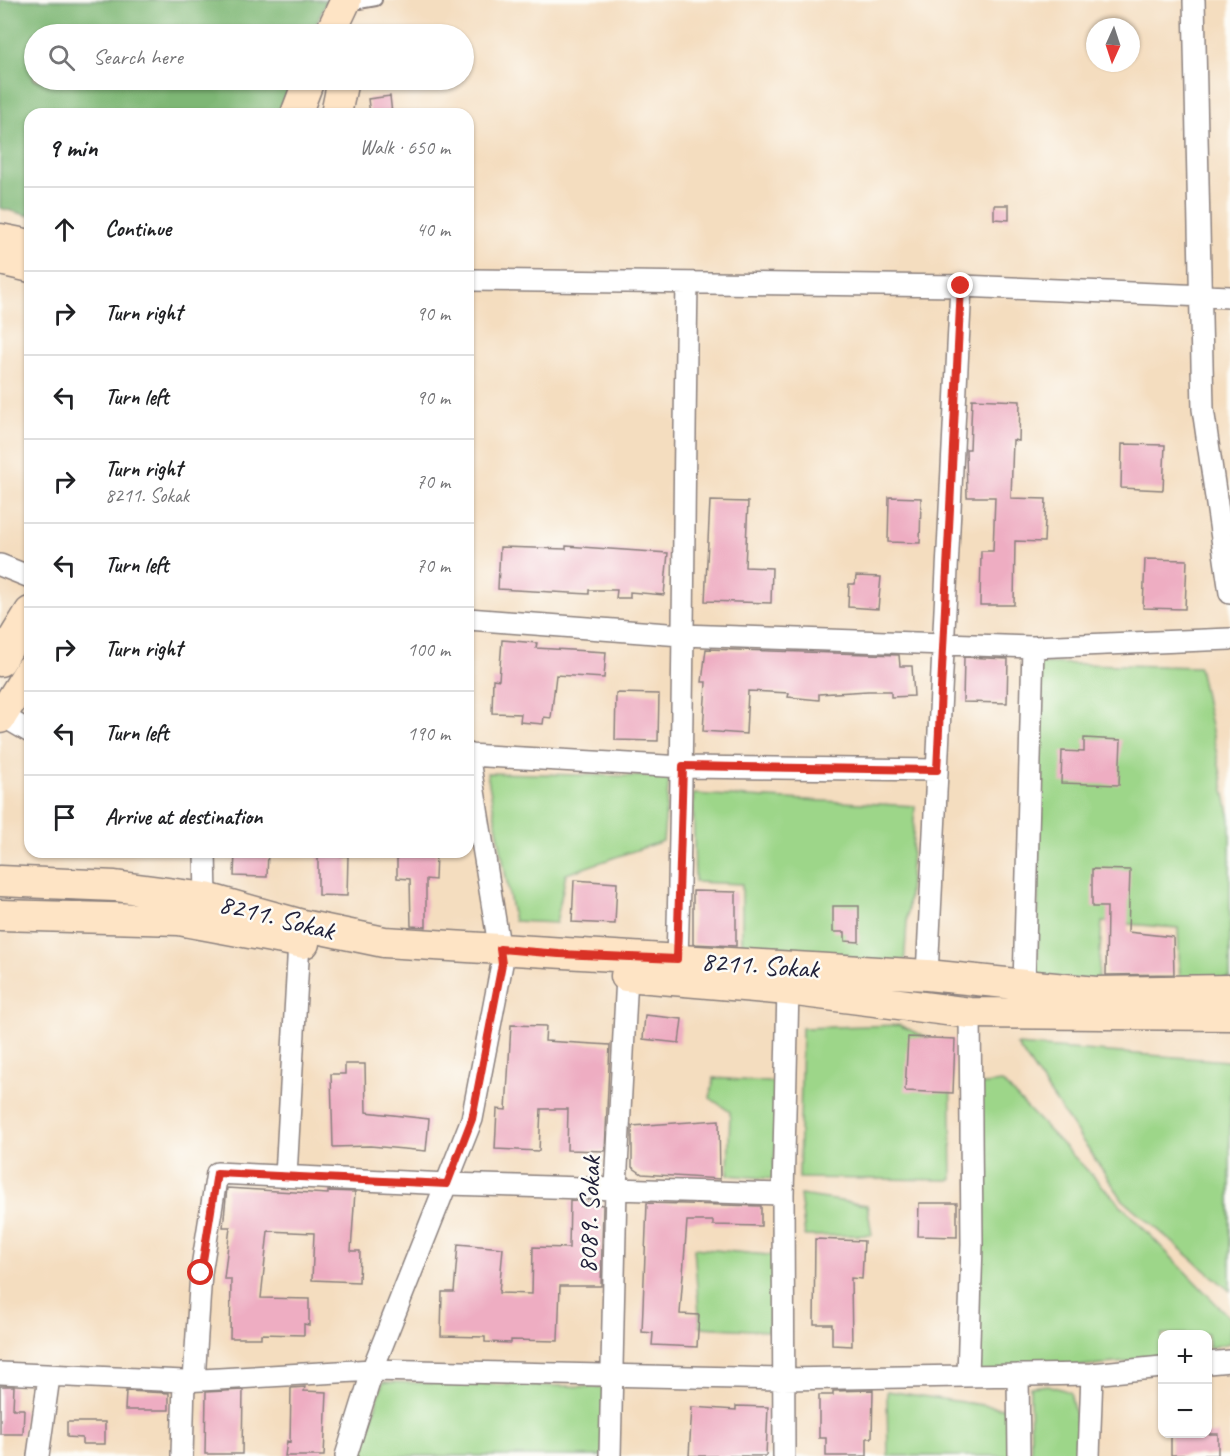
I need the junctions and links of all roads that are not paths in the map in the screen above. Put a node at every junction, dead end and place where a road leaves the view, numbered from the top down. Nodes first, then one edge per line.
1 (1194, 0) edge
2 (360, 1) edge
3 (339, 24) edge
4 (355, 24) edge
5 (305, 90) edge
6 (341, 90) edge
7 (298, 108) edge
8 (337, 108) edge
9 (0, 239) edge
10 (17, 262) edge
11 (474, 280) edge
12 (687, 284) junction
13 (961, 286) junction
14 (1198, 297) junction
15 (1230, 297) edge
16 (1224, 515) edge
17 (0, 565) edge
18 (24, 575) edge
19 (1230, 593) edge
20 (474, 619) edge
21 (24, 622) edge
22 (681, 635) junction
23 (1230, 639) edge
24 (944, 643) junction
25 (1033, 647) junction
26 (0, 661) edge
27 (24, 680) edge
28 (1, 717) edge
29 (24, 729) edge
30 (474, 755) edge
31 (683, 766) junction
32 (937, 770) junction
33 (474, 792) edge
34 (205, 858) edge
35 (0, 881) edge
36 (206, 898) junction
37 (0, 915) edge
38 (299, 942) junction
39 (501, 956) junction
40 (677, 959) junction
41 (927, 975) junction
42 (627, 976) junction
43 (1024, 985) junction
44 (788, 990) junction
45 (1230, 990) edge
46 (970, 1013) junction
47 (1230, 1015) edge
48 (286, 1176) junction
49 (447, 1184) junction
50 (616, 1187) junction
51 (783, 1194) junction
52 (1230, 1360) edge
53 (1212, 1362) edge
54 (1158, 1367) edge
55 (373, 1371) junction
56 (0, 1373) edge
57 (1092, 1374) junction
58 (612, 1375) junction
59 (1018, 1375) junction
60 (968, 1376) junction
61 (49, 1377) junction
62 (783, 1378) junction
63 (189, 1380) junction
64 (38, 1456) edge
65 (182, 1456) edge
66 (346, 1456) edge
67 (610, 1456) edge
68 (784, 1456) edge
69 (1019, 1456) edge
70 (1089, 1456) edge

1 - 14 street
2 - 3 street
2 - 4 street
5 - 7 street
6 - 8 street
9 - 10 street
11 - 12 street
12 - 13 street
12 - 22 street
13 - 14 street
13 - 24 street
14 - 15 street
14 - 16 street
16 - 19 street
17 - 18 street
20 - 22 street
21 - 26 street
22 - 24 street
22 - 31 street
23 - 25 street
24 - 25 street
24 - 32 street
25 - 43 street
27 - 28 street
28 - 29 street
30 - 31 street
31 - 32 street
31 - 40 street
32 - 41 street
33 - 39 street
34 - 36 street
35 - 36 street, 8211. Sokak
36 - 39 street, 8211. Sokak
37 - 38 street
38 - 39 street
38 - 48 street
39 - 40 street, 8211. Sokak
39 - 42 street
39 - 49 street
40 - 41 street, 8211. Sokak
41 - 43 street, 8211. Sokak
42 - 44 street
42 - 50 street, 8089. Sokak
43 - 45 street, 8211. Sokak
44 - 46 street
44 - 51 street
46 - 47 street
46 - 60 street
48 - 49 street
48 - 63 street
49 - 50 street
49 - 55 street
50 - 51 street
50 - 58 street, 8089. Sokak
51 - 62 street
52 - 53 street
54 - 57 street
55 - 58 street
55 - 63 street
55 - 66 street
56 - 61 street
57 - 59 street
57 - 70 street
58 - 62 street
58 - 67 street, 8089. Sokak
59 - 60 street
59 - 69 street
60 - 62 street
61 - 63 street
61 - 64 street
62 - 68 street
63 - 65 street

